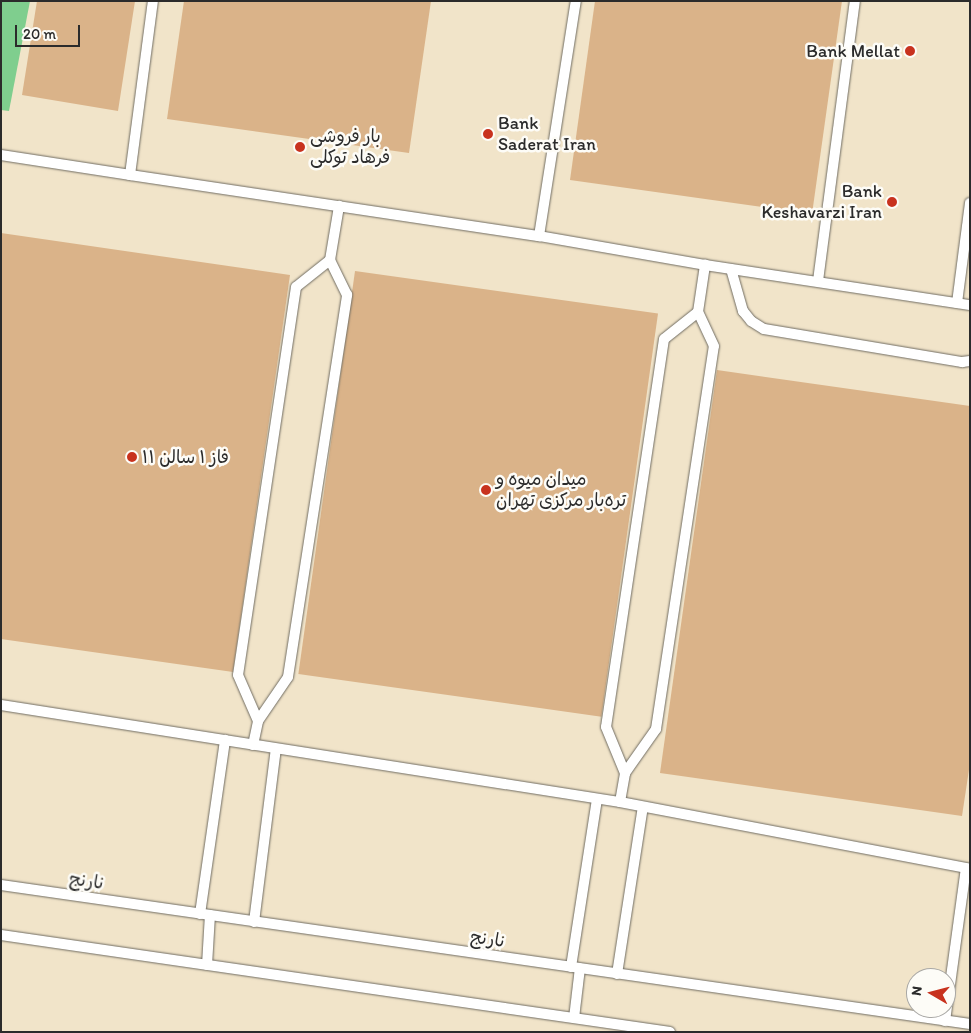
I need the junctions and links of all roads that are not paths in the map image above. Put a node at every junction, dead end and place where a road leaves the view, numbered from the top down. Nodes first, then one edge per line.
1 (153, 1) edge
2 (576, 1) edge
3 (855, 1) edge
4 (1, 155) edge
5 (130, 175) junction
6 (970, 203) edge
7 (339, 206) junction
8 (539, 236) junction
9 (330, 260) junction
10 (705, 265) junction
11 (731, 268) junction
12 (818, 281) junction
13 (957, 303) junction
14 (970, 305) edge
15 (698, 312) junction
16 (970, 361) edge
17 (1, 705) edge
18 (258, 721) junction
19 (225, 740) junction
20 (254, 745) junction
21 (276, 749) junction
22 (625, 773) junction
23 (597, 799) junction
24 (620, 802) junction
25 (643, 807) junction
26 (968, 869) edge
27 (1, 885) edge
28 (205, 915) junction
29 (254, 922) junction
30 (1, 935) edge
31 (207, 965) junction
32 (575, 968) junction
33 (617, 974) junction
34 (574, 1018) junction
35 (945, 1021) junction
36 (970, 1024) edge
37 (670, 1032) edge

1 - 5 lane
2 - 8 lane
3 - 12 lane
4 - 5 lane
5 - 7 lane
6 - 13 lane
7 - 8 lane
7 - 9 lane
8 - 10 lane
9 - 18 lane
9 - 18 lane
10 - 11 lane
10 - 15 lane
11 - 12 lane
11 - 16 lane
12 - 13 lane
13 - 14 lane
15 - 22 lane
15 - 22 lane
17 - 19 lane
18 - 20 lane
19 - 20 lane
19 - 28 lane
20 - 21 lane
21 - 23 lane
21 - 29 lane
22 - 24 lane
23 - 24 lane
23 - 32 lane
24 - 25 lane
25 - 26 lane
25 - 33 lane
26 - 35 lane
27 - 28 lane, نارنج
28 - 29 lane, نارنج
28 - 31 lane
29 - 32 lane, نارنج
30 - 31 lane
31 - 34 lane
32 - 33 lane, نارنج
32 - 34 lane
33 - 35 lane, نارنج
34 - 37 lane
35 - 36 lane, نارنج

